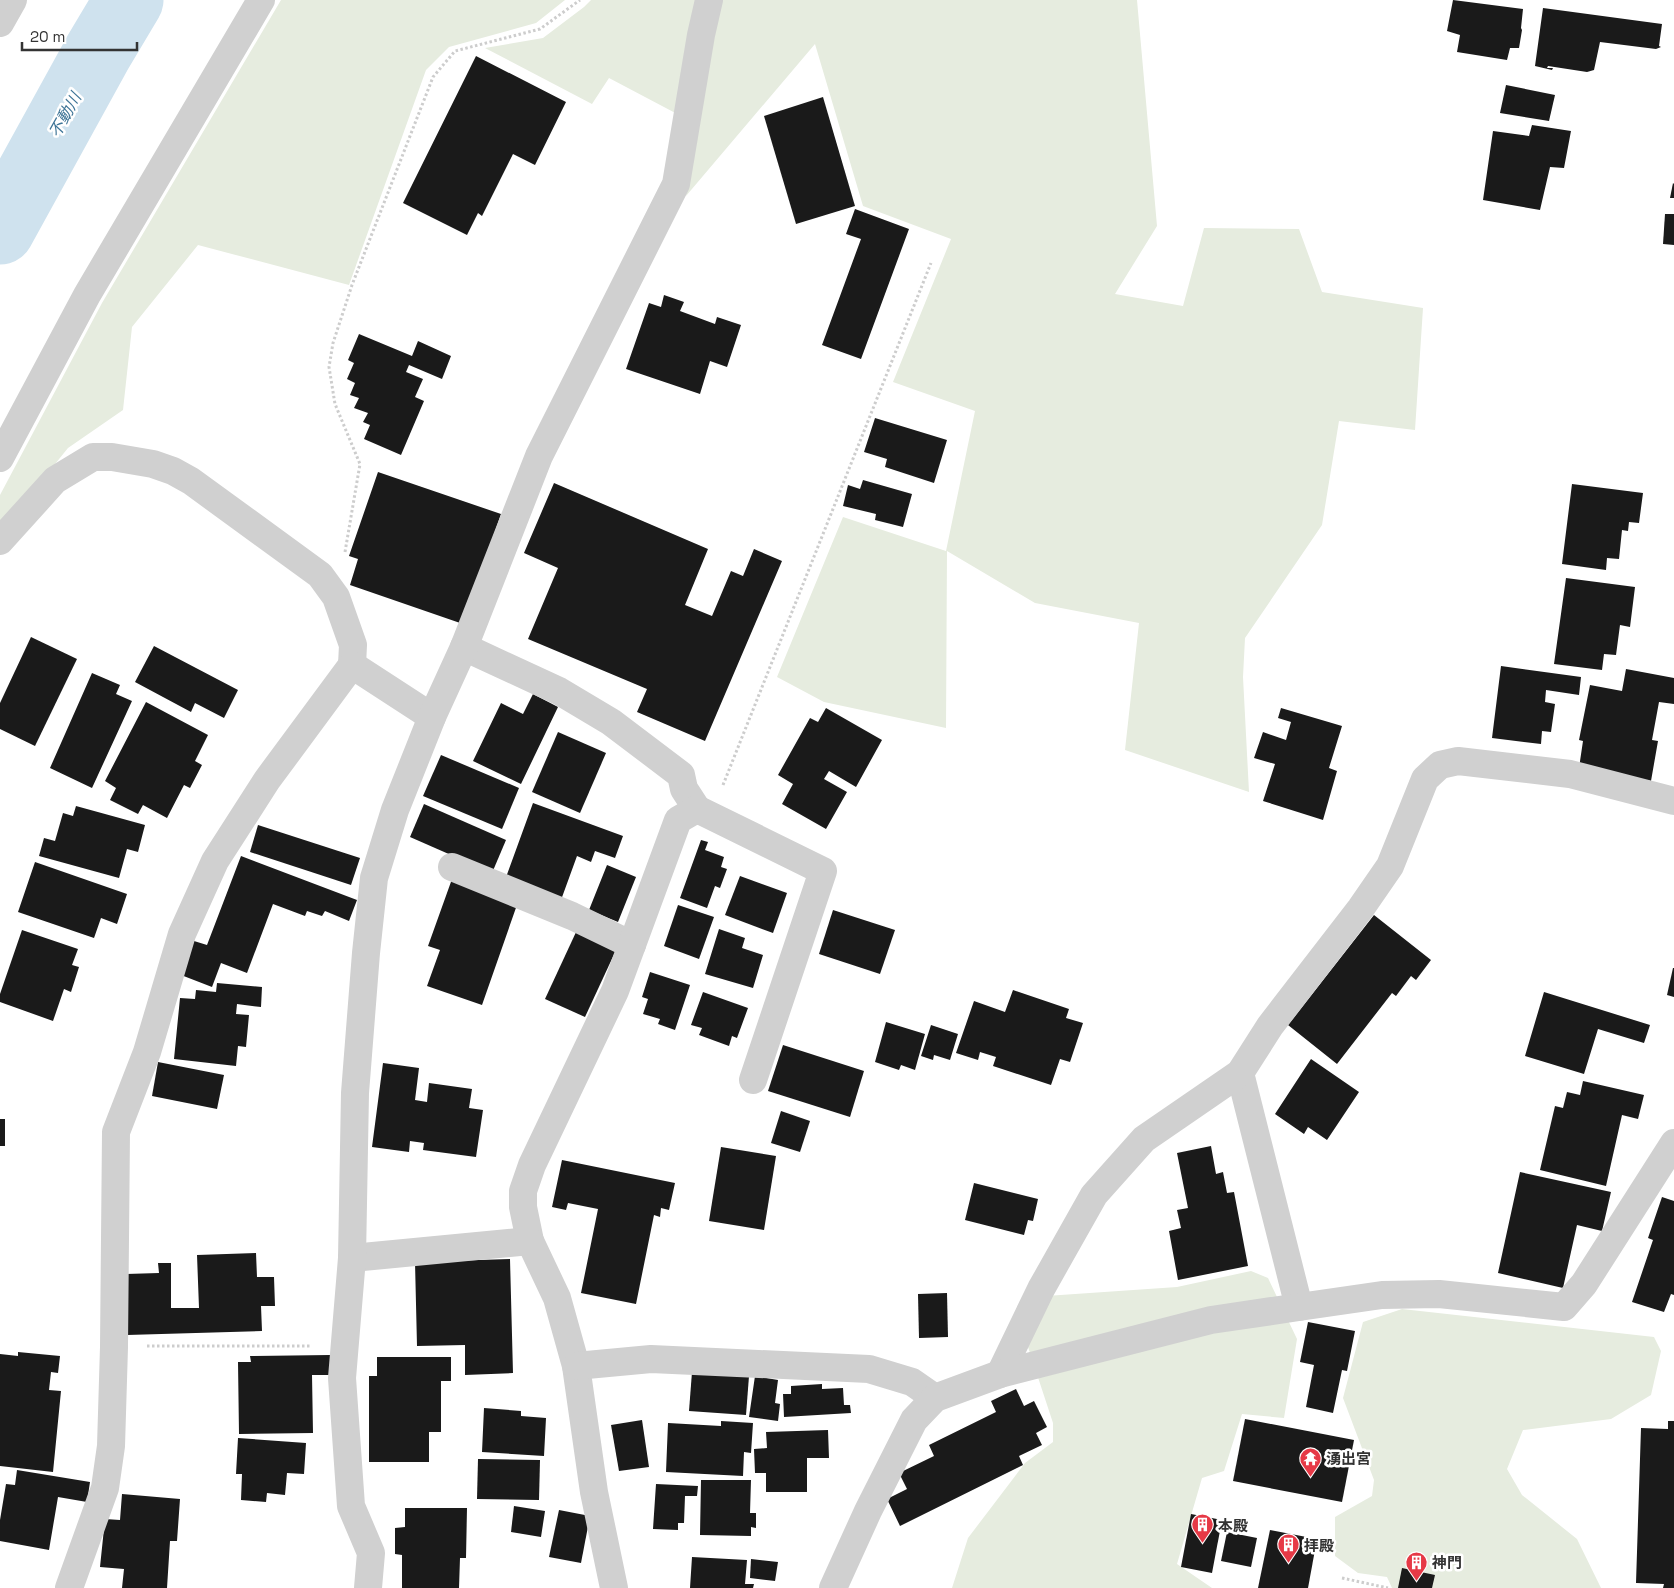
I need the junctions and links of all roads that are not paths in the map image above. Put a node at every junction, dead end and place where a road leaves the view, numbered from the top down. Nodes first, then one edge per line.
1 (13, 0) edge
2 (261, 0) edge
3 (709, 0) edge
4 (0, 23) edge
5 (0, 458) edge
6 (0, 541) edge
7 (464, 647) junction
8 (352, 665) junction
9 (432, 717) junction
10 (1674, 801) edge
11 (704, 813) junction
12 (452, 867) dead end
13 (632, 945) junction
14 (1240, 1073) junction
15 (753, 1080) dead end
16 (1674, 1143) edge
17 (530, 1241) junction
18 (352, 1258) junction
19 (1299, 1307) junction
20 (576, 1366) junction
21 (1000, 1374) junction
22 (935, 1398) junction
23 (69, 1588) edge
24 (368, 1588) edge
25 (614, 1588) edge
26 (833, 1588) edge

1 - 4 street
2 - 5 street
3 - 7 street
6 - 8 street
7 - 9 street
7 - 11 street
8 - 9 street
8 - 23 street
9 - 18 street
10 - 14 street
11 - 13 street
11 - 15 street
12 - 13 street
13 - 17 street
14 - 19 street
14 - 21 street
16 - 19 street
17 - 18 street
17 - 20 street
18 - 24 street
19 - 21 street
20 - 22 street
20 - 25 street
21 - 22 street
22 - 26 street

